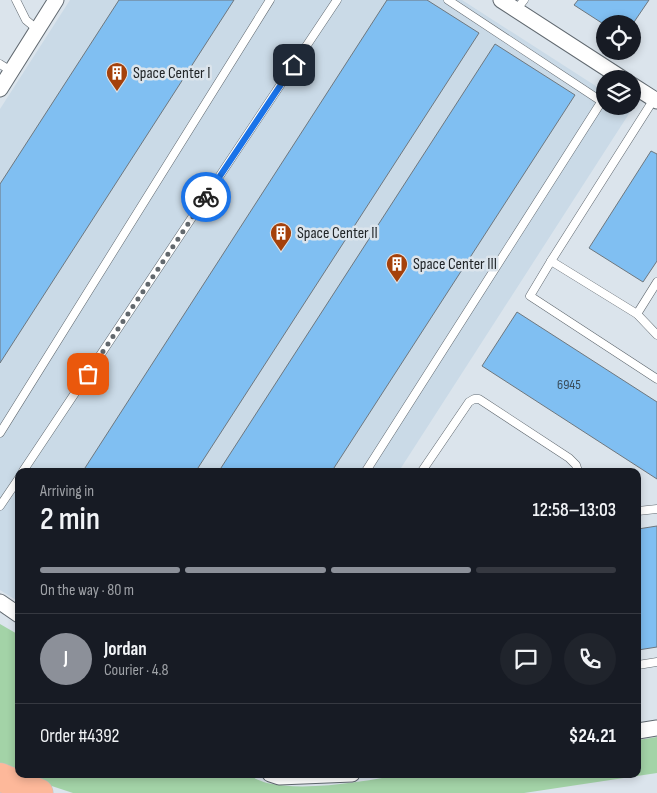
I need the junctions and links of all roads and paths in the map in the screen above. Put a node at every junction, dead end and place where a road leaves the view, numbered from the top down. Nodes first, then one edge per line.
1 (16, 0) edge
2 (56, 0) edge
3 (270, 0) edge
4 (338, 0) edge
5 (448, 0) edge
6 (501, 0) edge
7 (520, 5) edge
8 (38, 30) junction
9 (6, 68) edge
10 (608, 70) edge
11 (0, 89) edge
12 (641, 91) edge
13 (596, 94) edge
14 (656, 100) edge
15 (596, 109) edge
16 (551, 261) junction
17 (657, 282) edge
18 (637, 314) junction
19 (657, 334) edge
20 (657, 378) edge
21 (0, 433) edge
22 (25, 468) edge
23 (368, 468) edge
24 (424, 468) edge
25 (577, 468) edge
26 (15, 484) edge
27 (0, 506) edge
28 (657, 509) edge
29 (641, 511) edge
30 (0, 602) edge
31 (15, 612) edge
32 (657, 662) edge
33 (641, 665) edge
34 (657, 728) edge
35 (641, 731) edge
36 (0, 777) edge
37 (39, 793) edge

1 - 8 lane
2 - 8 street
3 - 21 lane
4 - 22 lane
5 - 13 lane
6 - 7 street
7 - 10 street
8 - 9 street
9 - 11 street
12 - 14 street
14 - 16 lane
15 - 23 lane
16 - 18 lane
16 - 20 lane
17 - 18 lane
18 - 19 lane
24 - 25 lane
26 - 27 lane
28 - 29 lane
30 - 31 street
32 - 33 lane
34 - 35 street
36 - 37 highway

